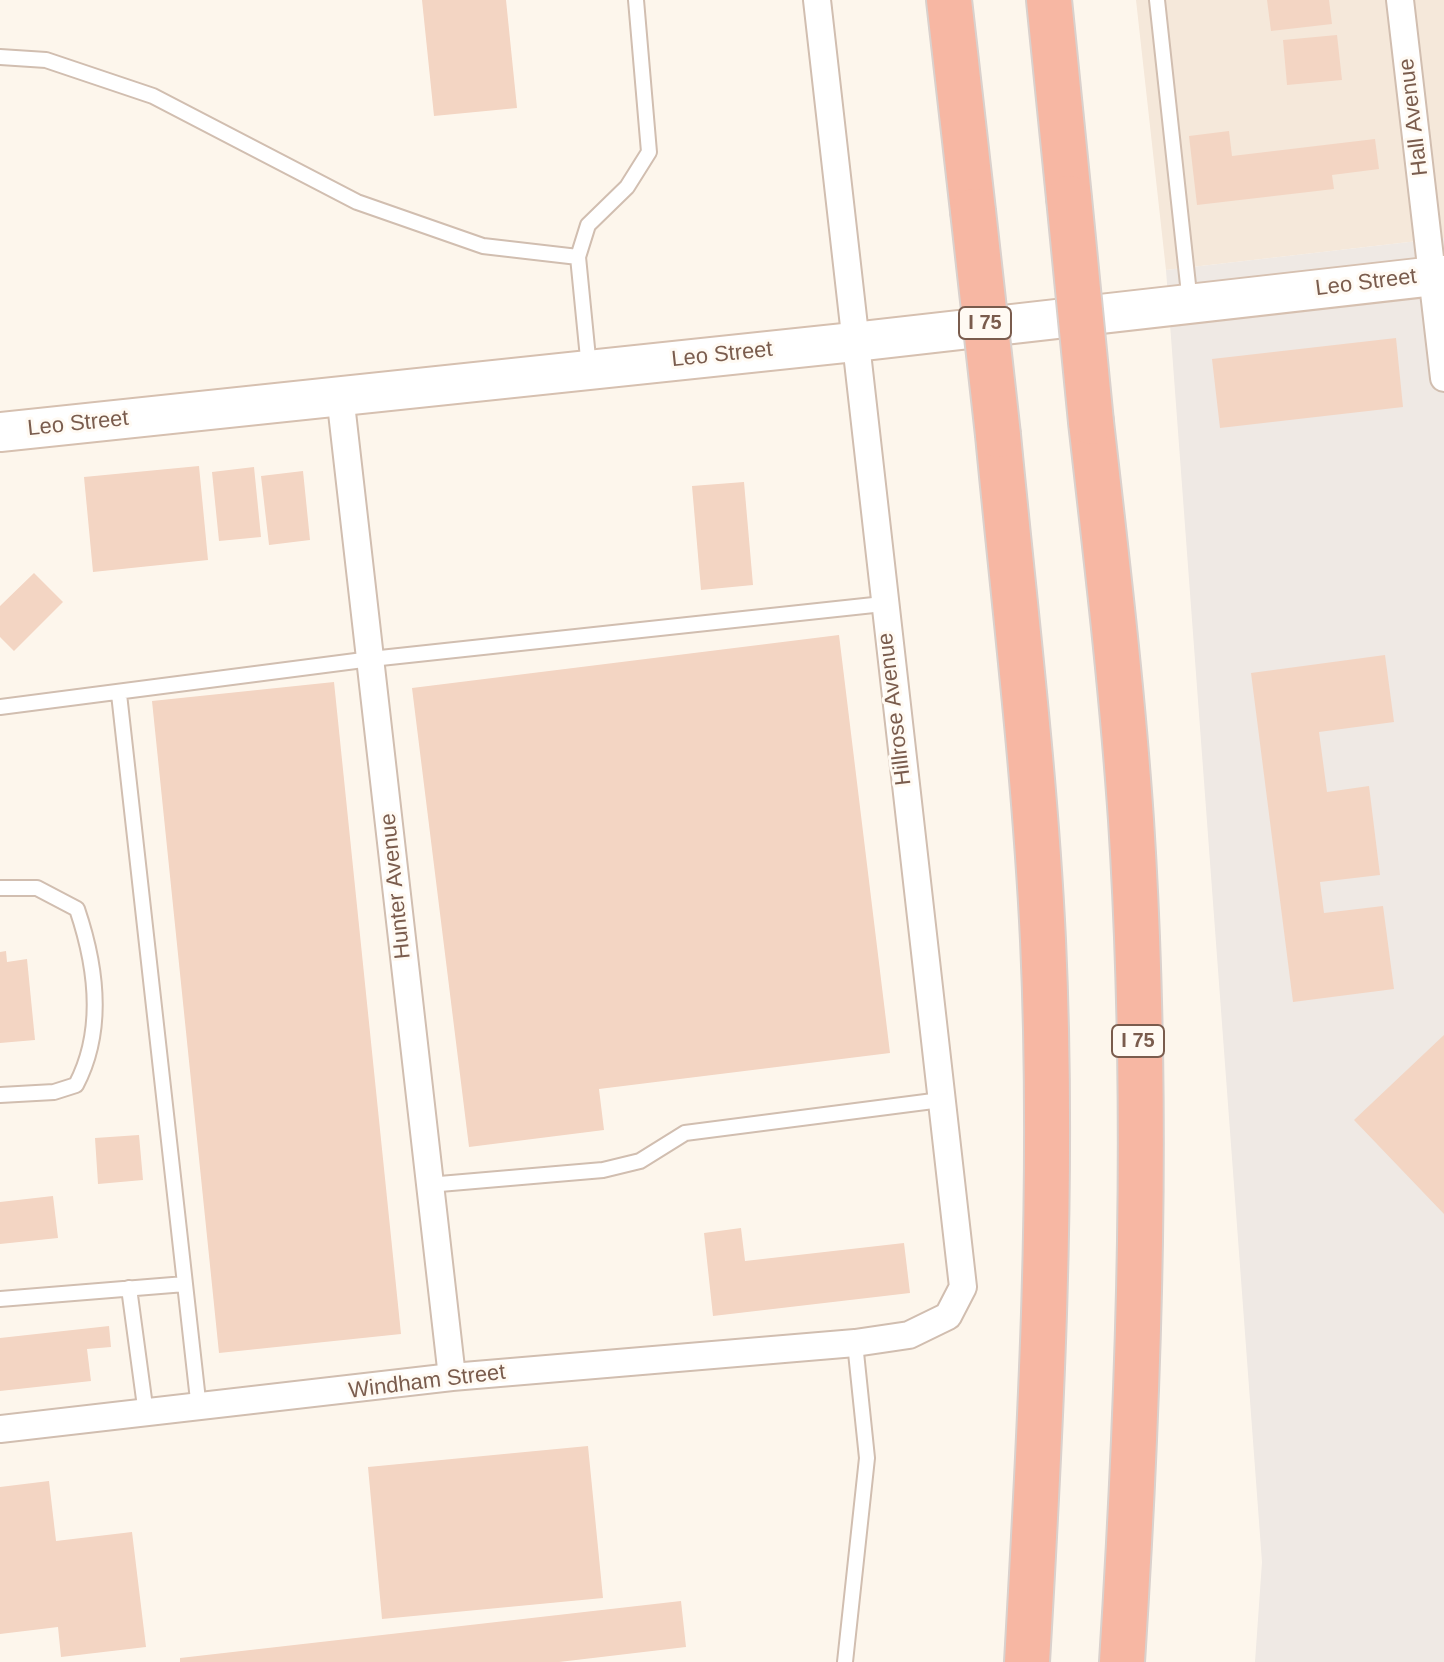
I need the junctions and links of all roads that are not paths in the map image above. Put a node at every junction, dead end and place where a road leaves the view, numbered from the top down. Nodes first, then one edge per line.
1 (636, 0) edge
2 (817, 0) edge
3 (949, 0) edge
4 (1049, 0) edge
5 (1157, 0) edge
6 (1400, 0) edge
7 (0, 57) edge
8 (578, 257) junction
9 (1438, 275) edge
10 (1190, 303) junction
11 (854, 342) junction
12 (589, 368) junction
13 (1444, 378) edge
14 (340, 395) junction
15 (0, 432) edge
16 (883, 604) junction
17 (371, 659) junction
18 (119, 694) junction
19 (0, 707) edge
20 (0, 888) edge
21 (0, 1095) edge
22 (941, 1100) junction
23 (428, 1185) junction
24 (185, 1284) junction
25 (129, 1288) junction
26 (0, 1299) edge
27 (855, 1343) junction
28 (452, 1377) junction
29 (199, 1409) junction
30 (146, 1414) junction
31 (0, 1429) edge
32 (845, 1662) edge
33 (1027, 1662) edge
34 (1122, 1662) edge

1 - 8 lane
2 - 11 street, Hillrose Avenue
3 - 33 highway, I 75, bridge
4 - 34 highway, I 75, bridge
5 - 10 lane
6 - 9 street, Hall Avenue
7 - 8 lane
8 - 12 lane
9 - 10 street, Leo Street
9 - 13 street, Hall Avenue
10 - 11 street, Leo Street
11 - 12 street, Leo Street
11 - 16 street, Hillrose Avenue
12 - 14 street, Leo Street
14 - 15 street, Leo Street
14 - 17 street, Hunter Avenue
16 - 17 lane
16 - 22 street, Hillrose Avenue
17 - 18 lane
17 - 23 street, Hunter Avenue
18 - 19 lane
18 - 24 lane
20 - 21 lane
22 - 23 lane
22 - 27 street, Hillrose Avenue
23 - 28 street, Hunter Avenue
24 - 25 lane
24 - 29 lane
25 - 26 lane
25 - 30 lane
27 - 28 street, Windham Street
27 - 32 lane
28 - 29 street, Windham Street
29 - 30 street, Windham Street
30 - 31 street, Windham Street

